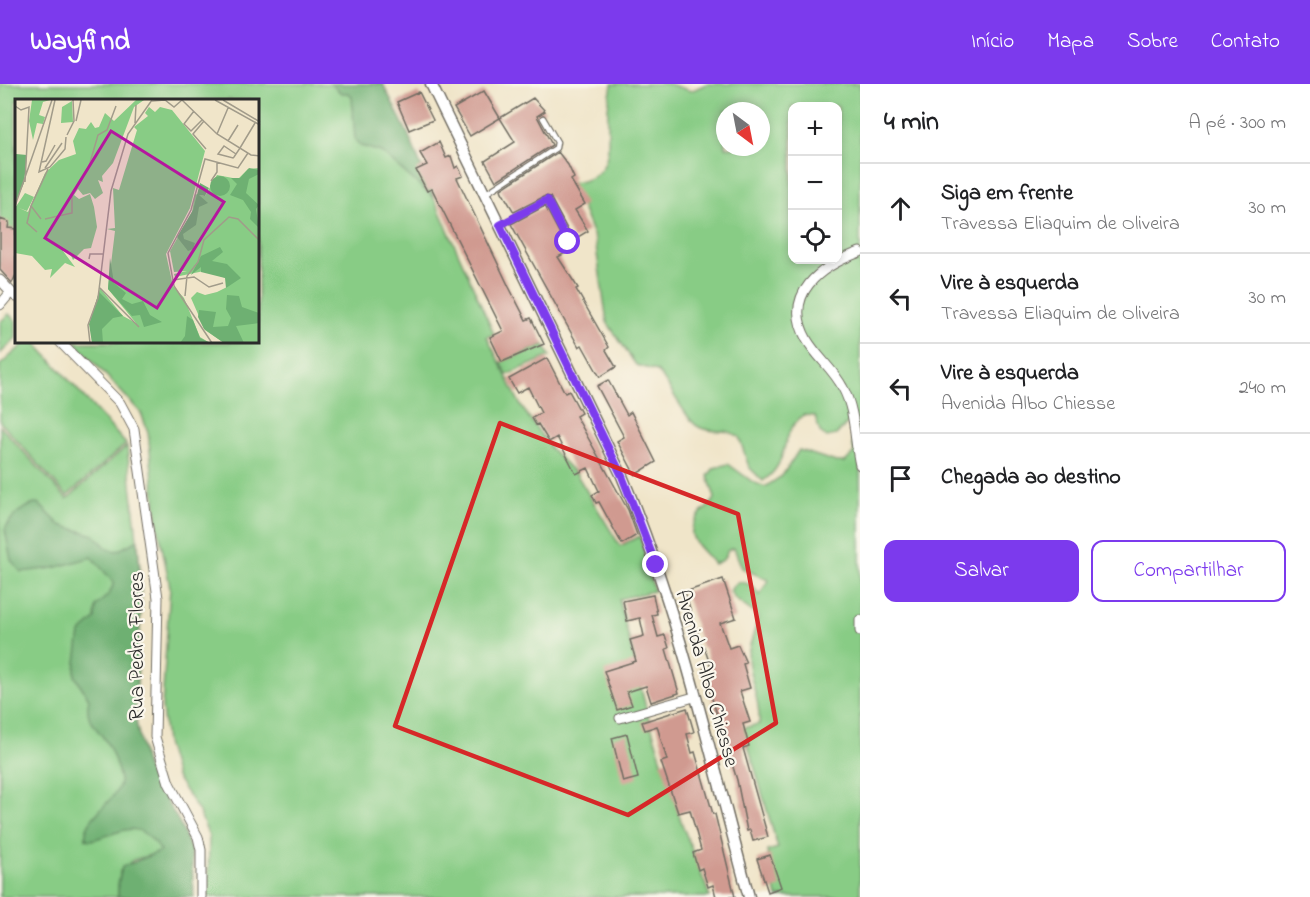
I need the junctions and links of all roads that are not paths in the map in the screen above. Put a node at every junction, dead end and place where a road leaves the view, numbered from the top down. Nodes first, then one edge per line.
1 (431, 84) edge
2 (543, 118) dead end
3 (484, 194) junction
4 (500, 225) junction
5 (568, 242) dead end
6 (860, 252) edge
7 (0, 280) edge
8 (14, 294) edge
9 (0, 305) edge
10 (62, 344) edge
11 (860, 465) edge
12 (860, 620) edge
13 (860, 631) edge
14 (694, 697) junction
15 (620, 718) dead end
16 (201, 897) edge
17 (749, 897) edge

1 - 3 street, Avenida Albo Chiesse
2 - 3 lane
3 - 4 street, Avenida Albo Chiesse
4 - 5 lane
4 - 14 street, Avenida Albo Chiesse
6 - 11 street
7 - 8 street
8 - 9 street
10 - 16 street, Rua Pedro Flores
12 - 13 street
14 - 15 street
14 - 17 street, Avenida Albo Chiesse

